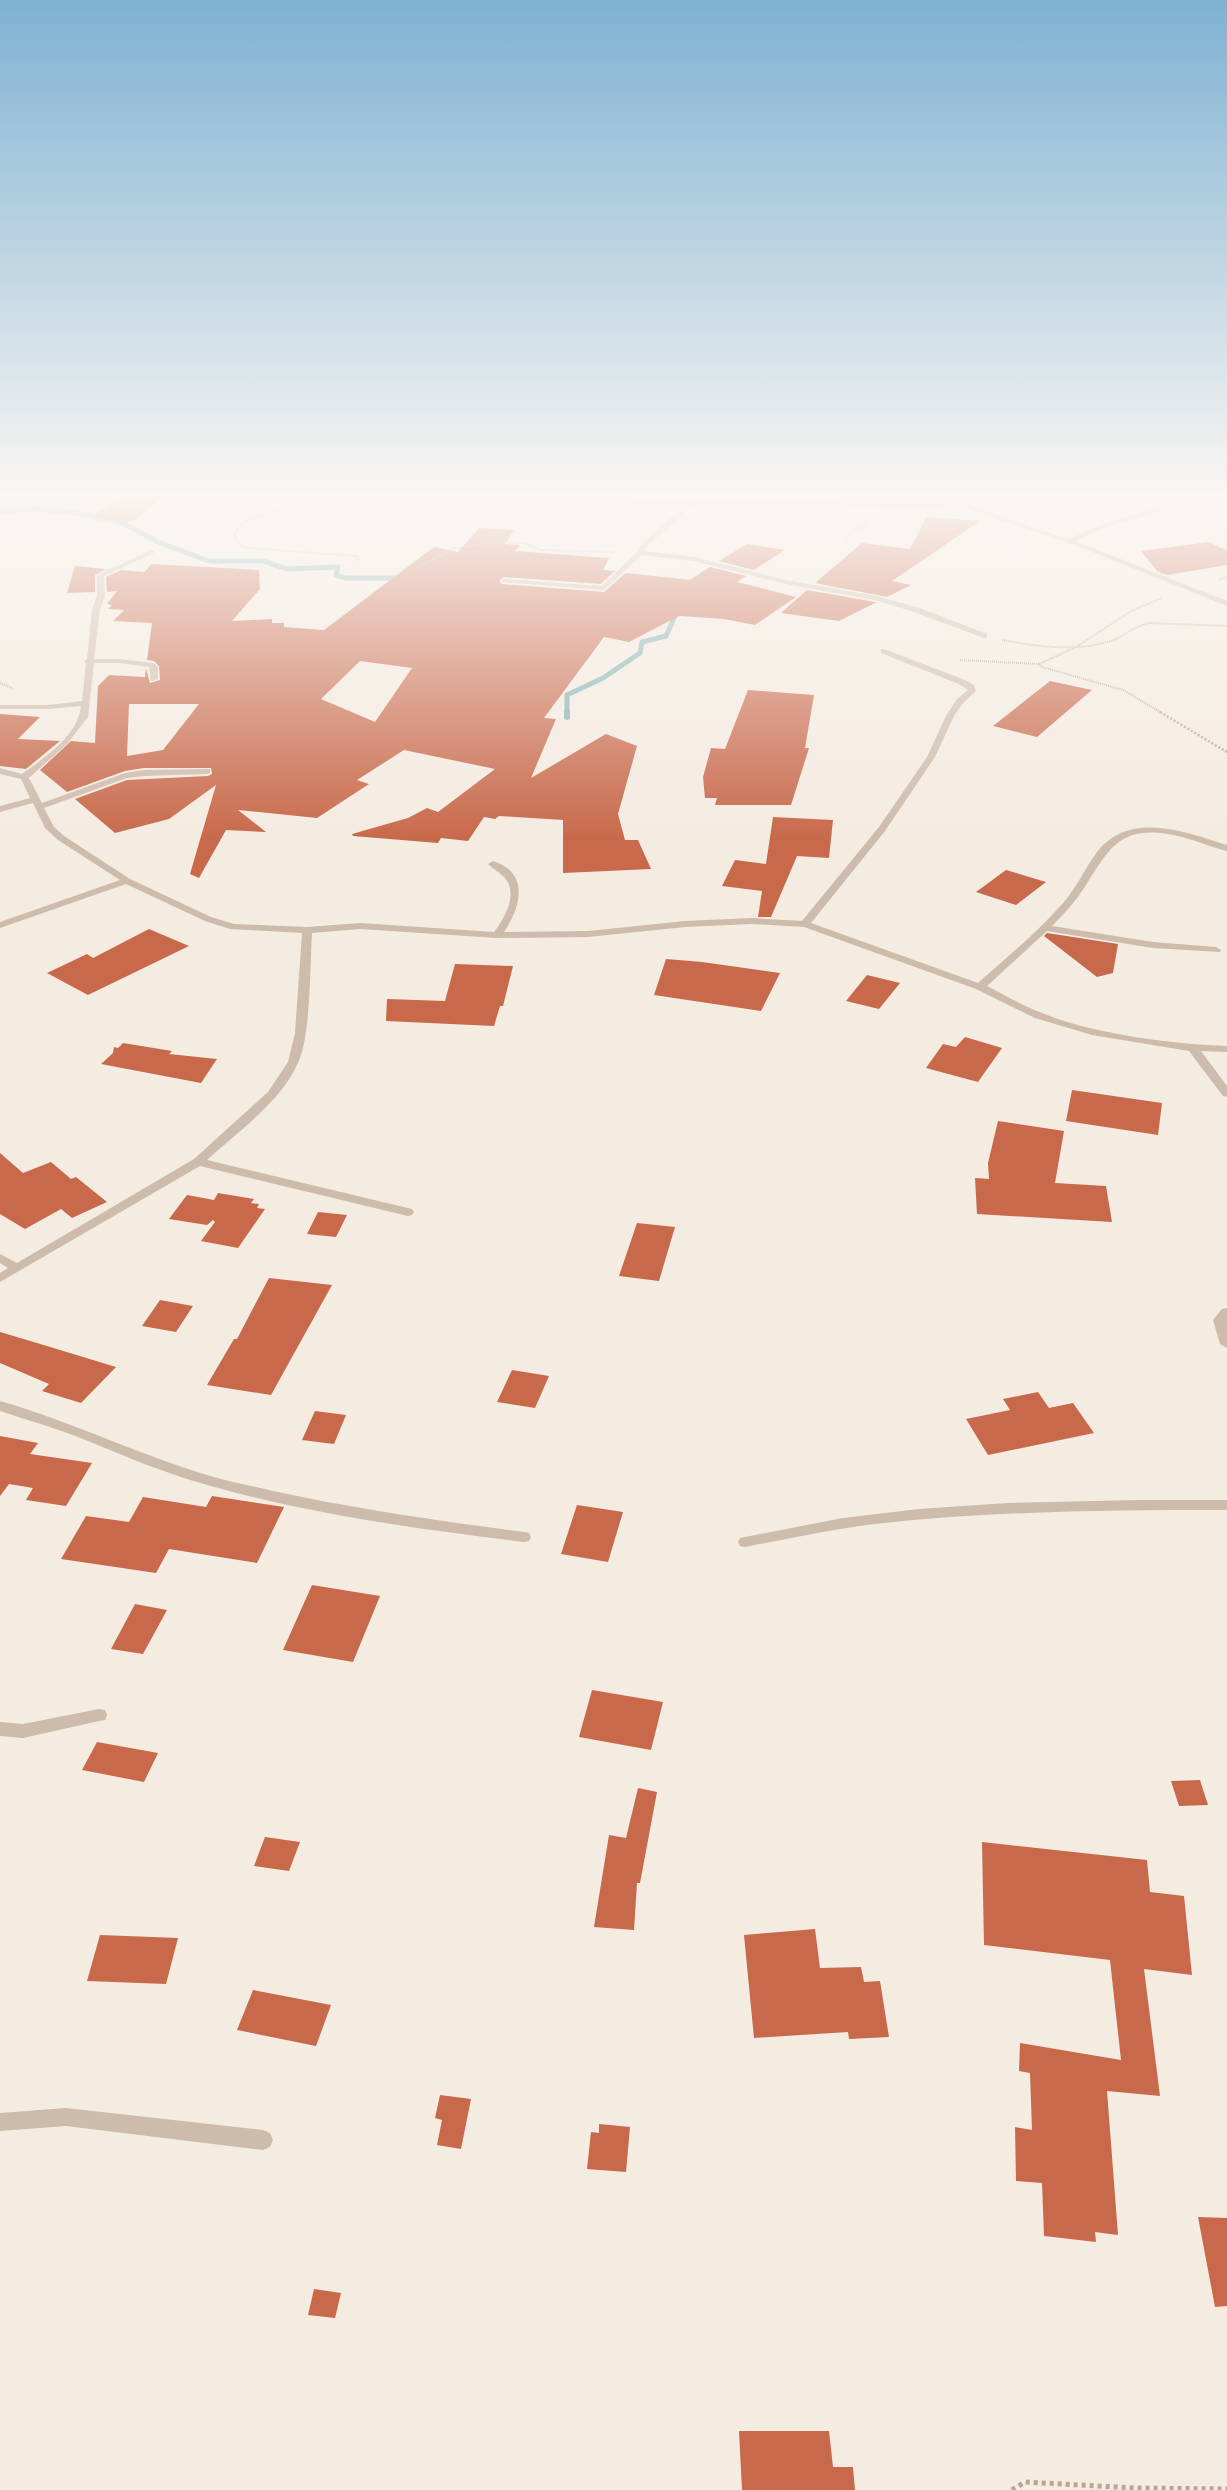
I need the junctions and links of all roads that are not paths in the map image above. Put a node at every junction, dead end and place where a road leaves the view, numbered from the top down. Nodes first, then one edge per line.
1 (97, 607) edge
2 (907, 607) edge
3 (984, 636) dead end
4 (884, 651) dead end
5 (88, 661) junction
6 (154, 679) dead end
7 (87, 703) junction
8 (0, 707) edge
9 (0, 771) edge
10 (207, 771) dead end
11 (24, 777) junction
12 (38, 803) junction
13 (0, 809) edge
14 (1227, 848) edge
15 (493, 864) dead end
16 (127, 881) junction
17 (805, 924) junction
18 (0, 925) edge
19 (1044, 928) junction
20 (307, 930) junction
21 (497, 935) junction
22 (1216, 950) dead end
23 (980, 987) junction
24 (1193, 1048) junction
25 (1227, 1049) edge
26 (1227, 1094) edge
27 (198, 1162) junction
28 (408, 1212) dead end
29 (0, 1258) edge
30 (17, 1268) junction
31 (0, 1278) edge
32 (1227, 1312) edge
33 (1227, 1344) edge
34 (0, 1406) edge
35 (1227, 1505) edge
36 (524, 1537) dead end
37 (745, 1542) dead end
38 (99, 1715) dead end
39 (0, 1729) edge
40 (0, 2122) edge
41 (263, 2140) dead end

1 - 5 street
2 - 3 street
4 - 17 street
5 - 6 street
5 - 7 street
7 - 8 street
7 - 11 street
9 - 11 street
10 - 12 street
11 - 12 street
12 - 13 street
12 - 16 street
14 - 19 street
15 - 21 street
16 - 18 street
16 - 20 street
17 - 21 street
17 - 23 street
19 - 22 street
19 - 23 street
20 - 21 street
20 - 27 street
23 - 24 street
24 - 25 street
24 - 26 street
27 - 28 street
27 - 30 street
29 - 30 street
30 - 31 street
32 - 33 street
34 - 36 street
35 - 37 street
38 - 39 street
40 - 41 street

